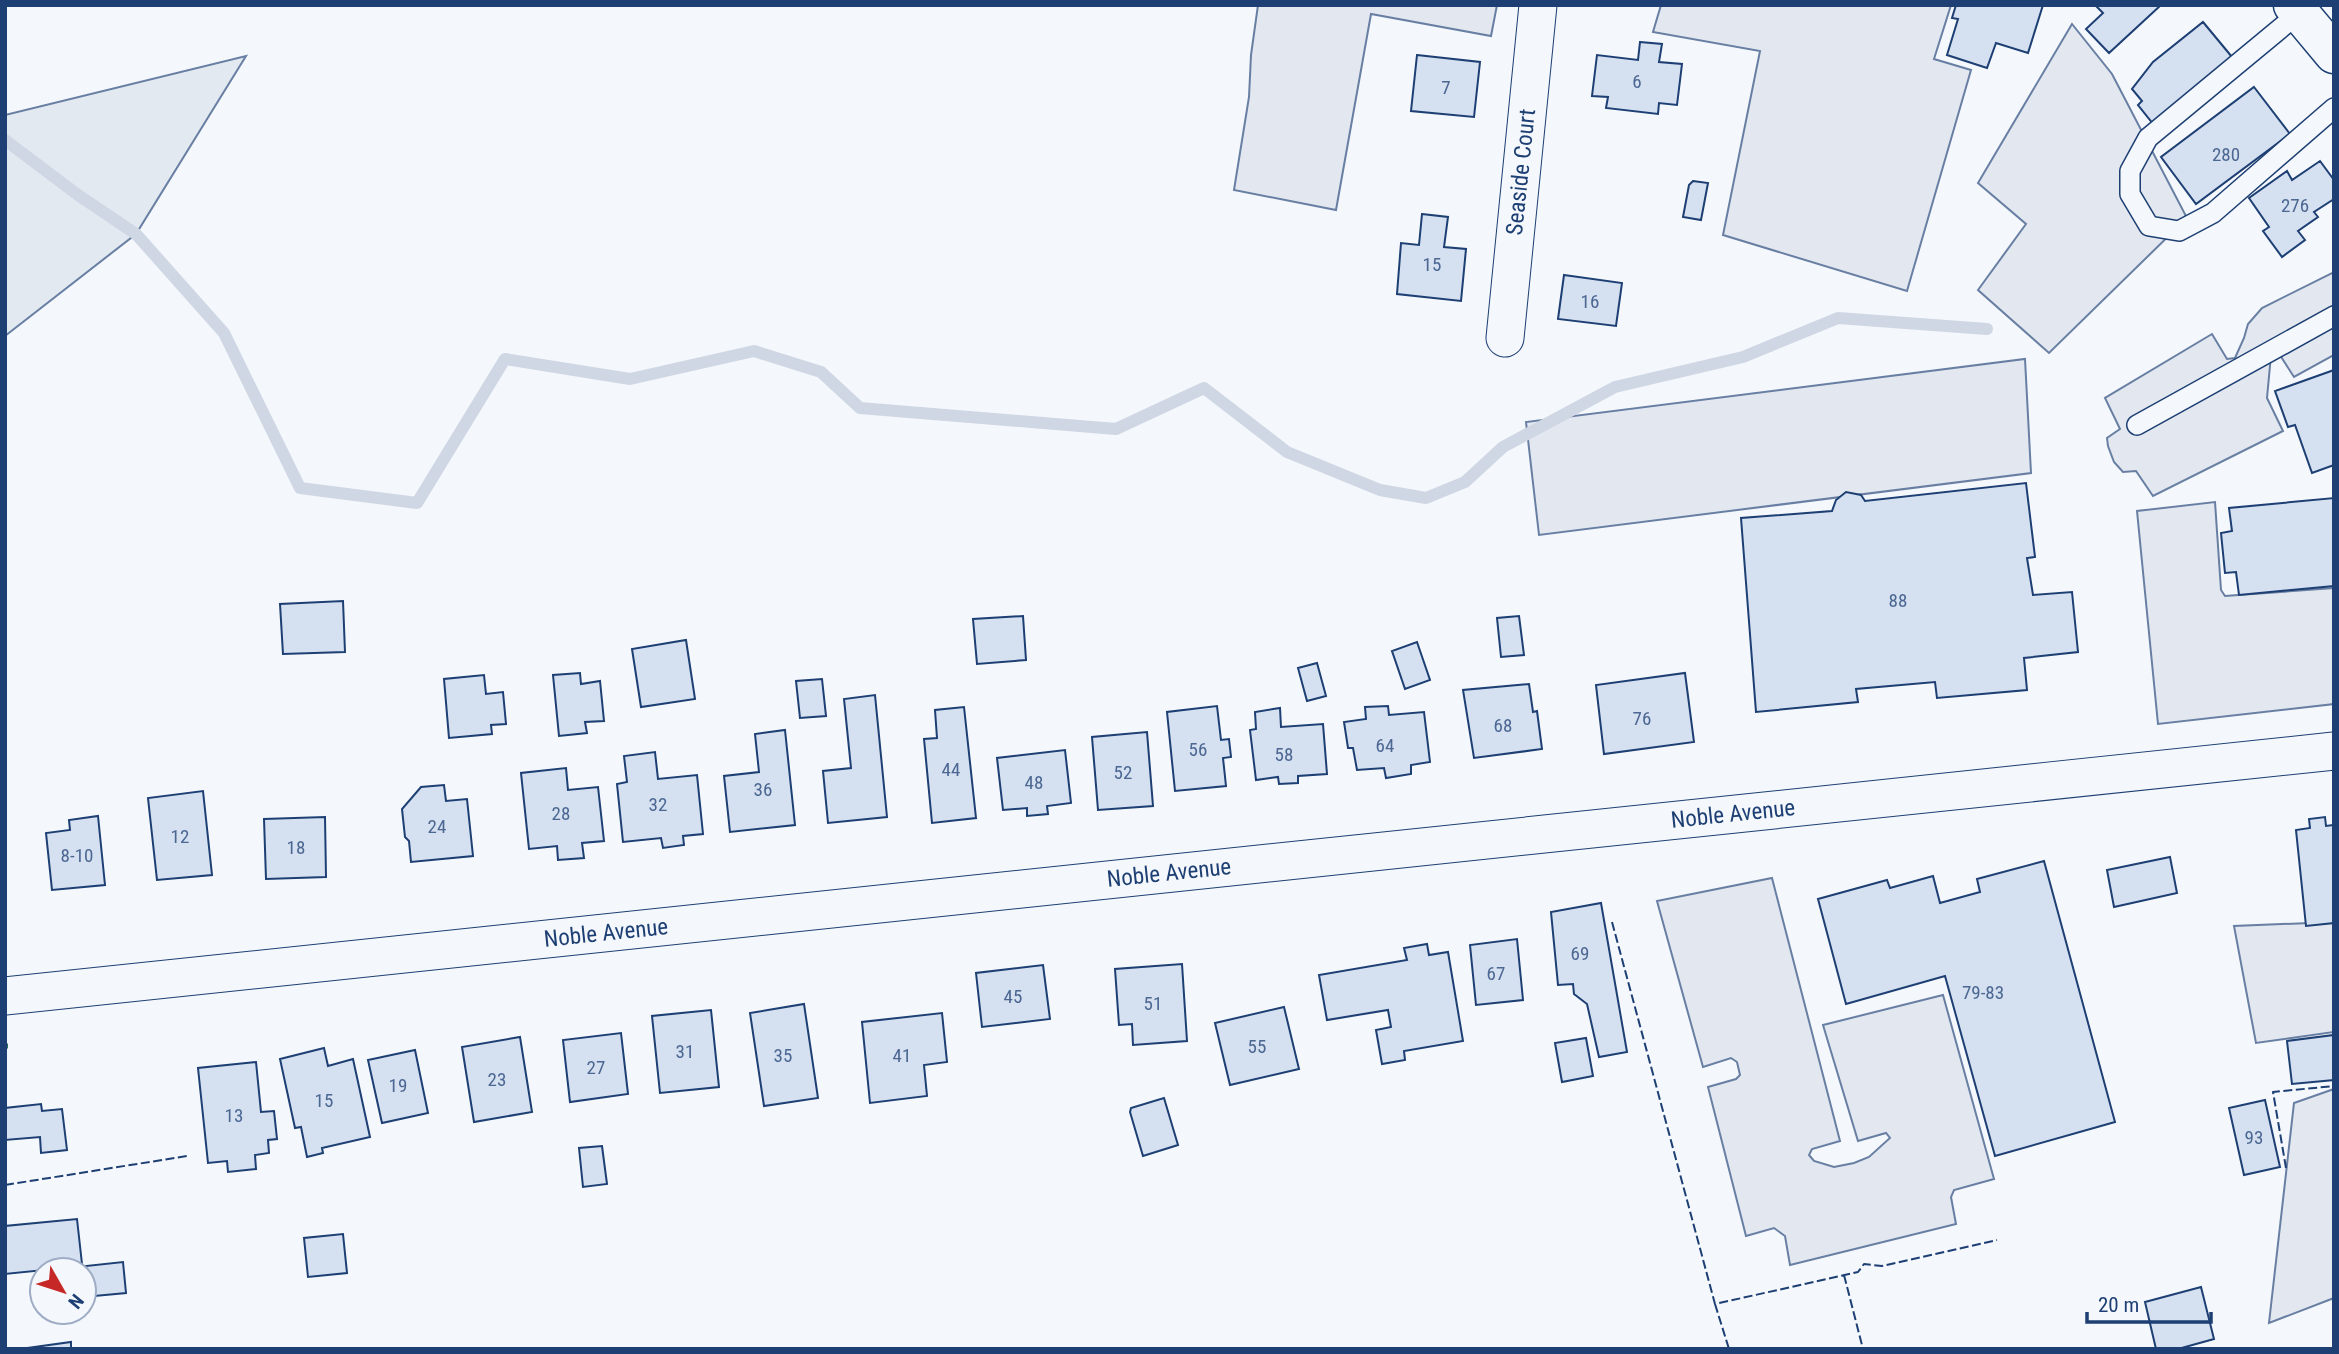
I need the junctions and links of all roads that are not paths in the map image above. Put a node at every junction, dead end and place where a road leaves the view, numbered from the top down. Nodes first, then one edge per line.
1 (1538, 5) edge
2 (2296, 9) edge
3 (2334, 54) edge
4 (2334, 108) edge
5 (2334, 316) edge
6 (1504, 338) dead end
7 (2137, 425) dead end
8 (2334, 751) edge
9 (5, 996) edge

1 - 6 street, Seaside Court
2 - 3 main road
2 - 4 lane
5 - 7 lane
8 - 9 street, Noble Avenue

